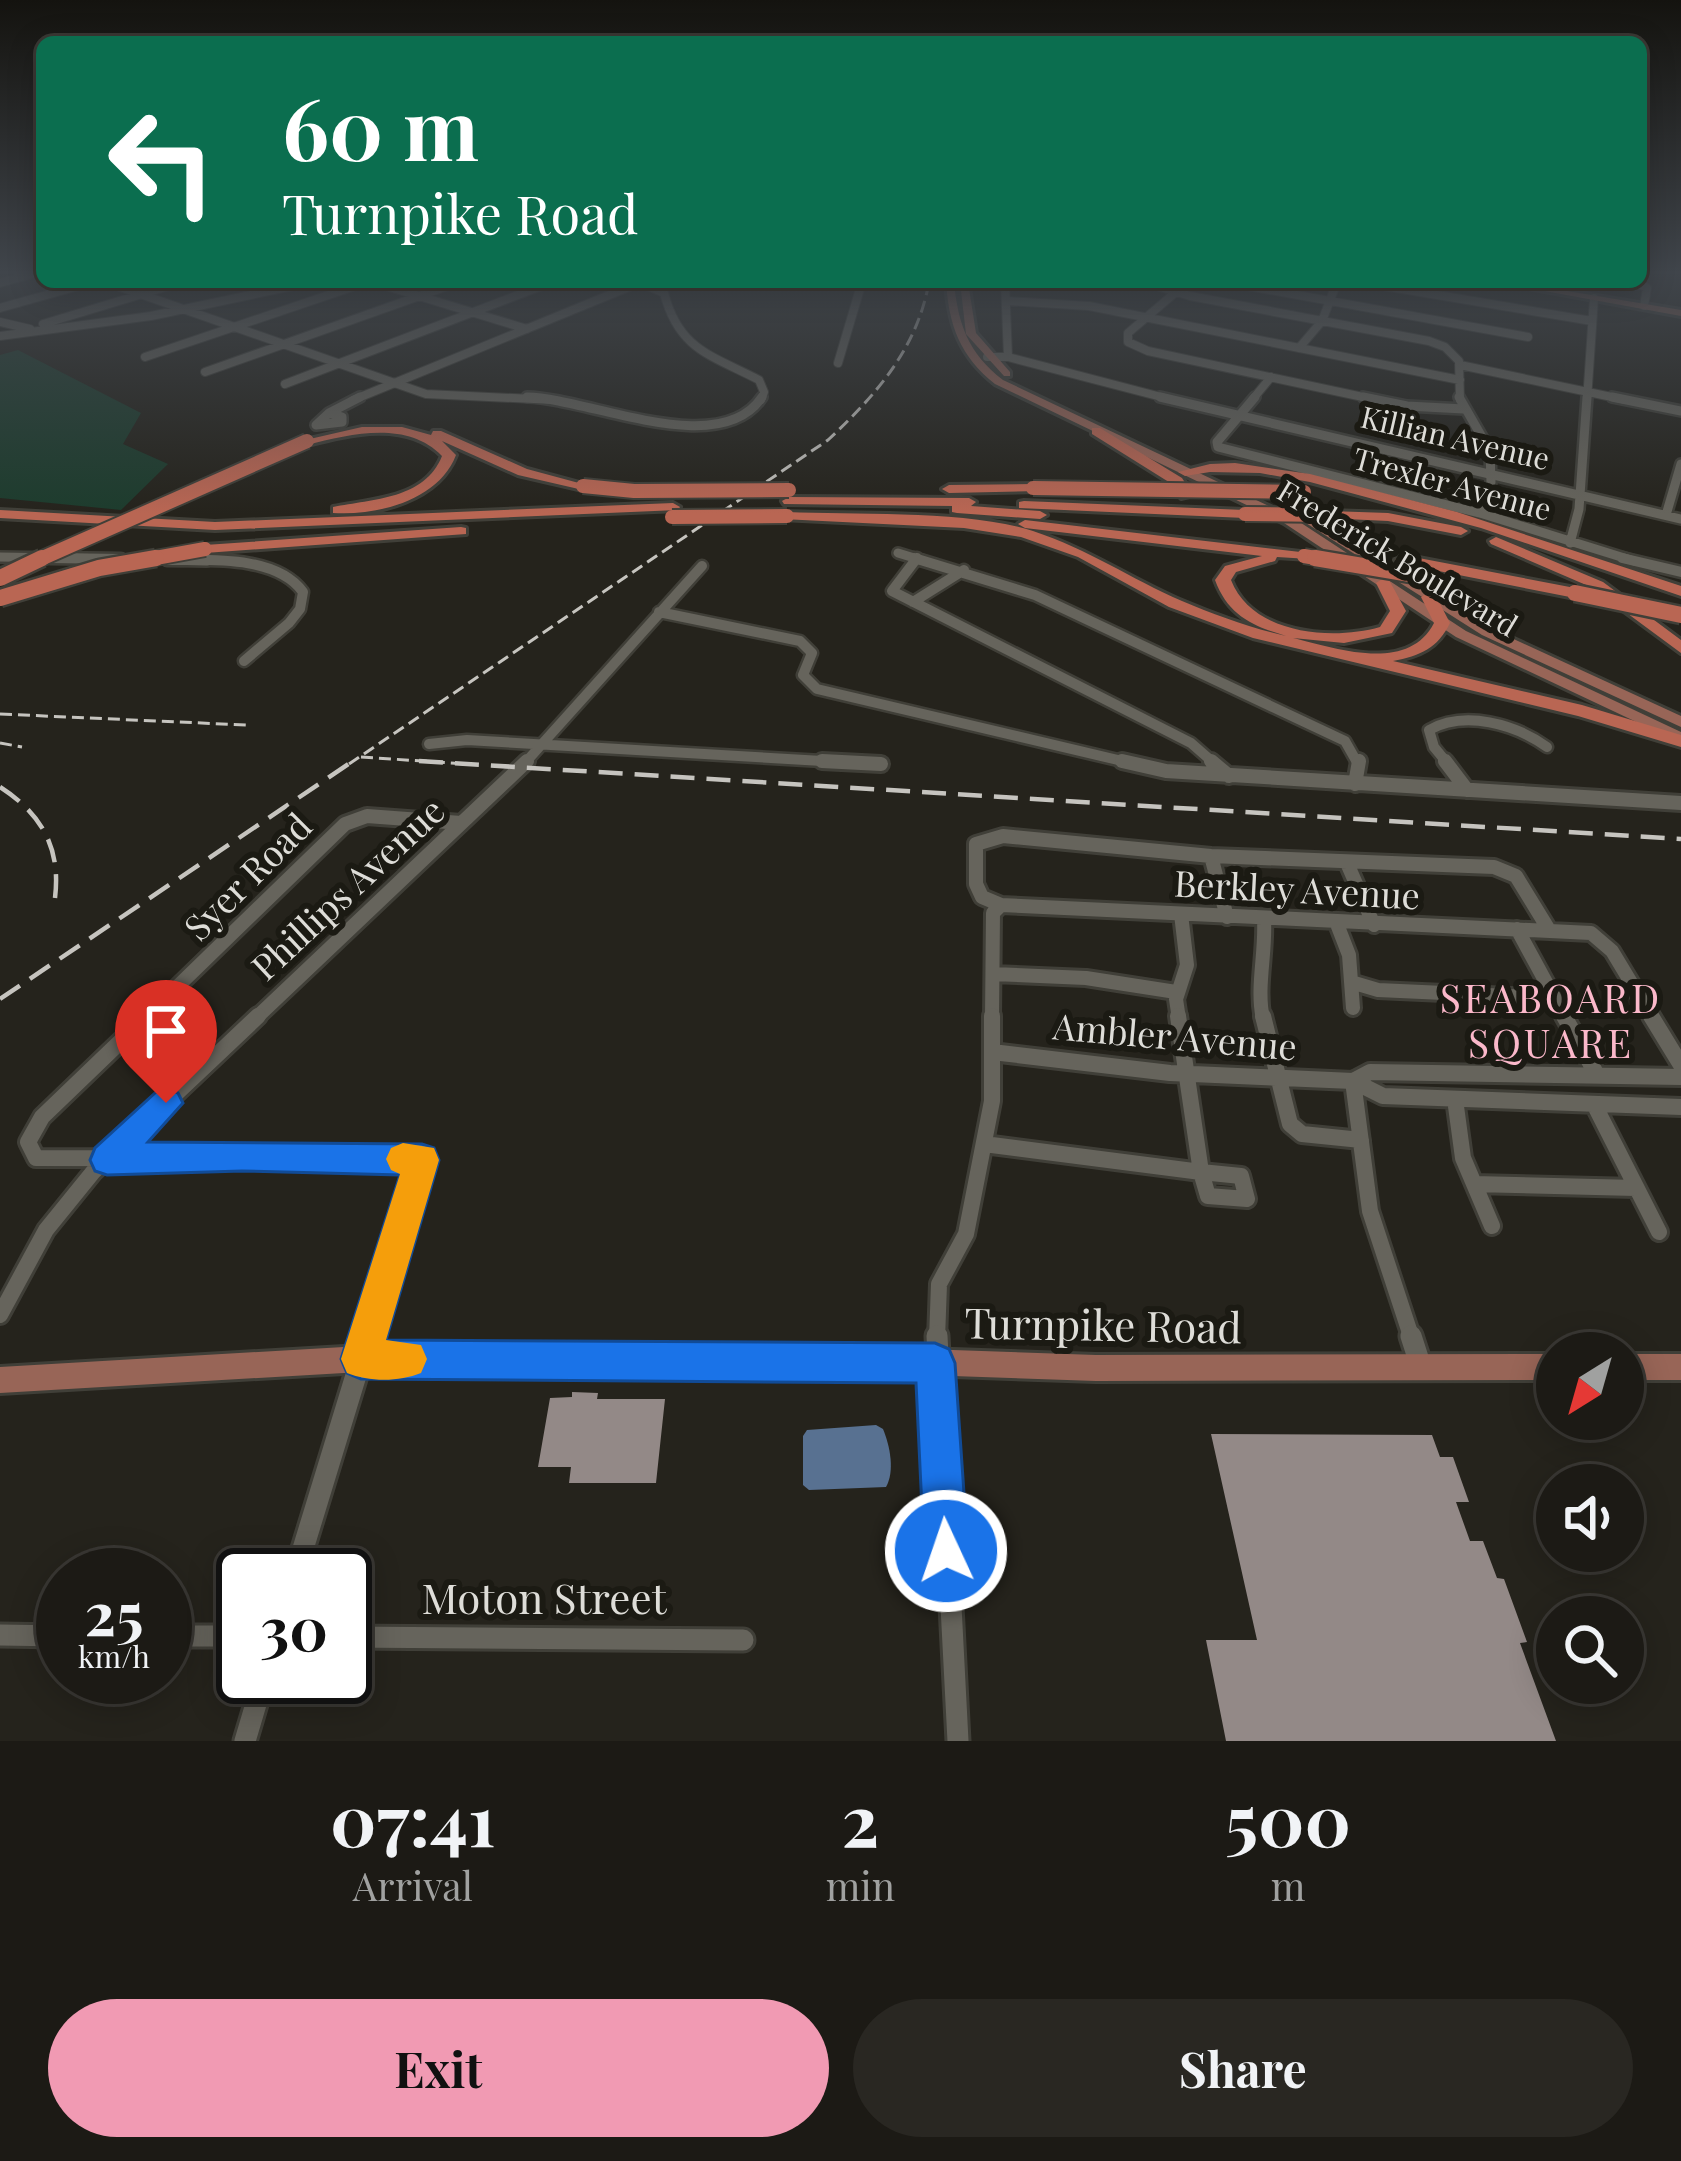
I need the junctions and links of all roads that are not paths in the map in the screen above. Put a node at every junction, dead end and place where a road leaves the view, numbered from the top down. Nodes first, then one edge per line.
1 (162, 351) edge
2 (264, 351) edge
3 (300, 351) edge
4 (369, 351) edge
5 (472, 351) edge
6 (704, 351) edge
7 (841, 351) edge
8 (967, 351) edge
9 (983, 351) edge
10 (1007, 351) edge
11 (1159, 351) edge
12 (1315, 351) edge
13 (1451, 351) edge
14 (1590, 351) edge
15 (1007, 355) junction
16 (145, 357) dead end
17 (987, 357) junction
18 (971, 359) junction
19 (838, 363) dead end
20 (336, 364) junction
21 (1460, 365) junction
22 (205, 372) dead end
23 (1271, 377) junction
24 (1460, 380) junction
25 (285, 384) dead end
26 (391, 384) junction
27 (1587, 392) junction
28 (1464, 409) junction
29 (1681, 411) edge
30 (328, 412) dead end
31 (1240, 414) junction
32 (1096, 430) junction
33 (305, 440) junction
34 (1681, 464) edge
35 (1203, 467) junction
36 (1185, 472) junction
37 (1492, 472) junction
38 (1580, 494) junction
39 (788, 503) junction
40 (673, 512) junction
41 (1145, 512) junction
42 (0, 514) edge
43 (1484, 514) junction
44 (1666, 515) junction
45 (1681, 519) edge
46 (134, 525) junction
47 (0, 526) edge
48 (1570, 543) junction
49 (1301, 549) junction
50 (898, 553) dead end
51 (0, 557) edge
52 (917, 558) junction
53 (702, 566) dead end
54 (964, 570) junction
55 (1681, 572) edge
56 (0, 576) edge
57 (1384, 583) junction
58 (1655, 583) junction
59 (1681, 591) edge
60 (1429, 597) junction
61 (0, 598) edge
62 (1579, 600) junction
63 (913, 602) junction
64 (659, 612) junction
65 (1681, 615) edge
66 (1442, 622) junction
67 (1681, 628) edge
68 (1299, 647) junction
69 (1681, 648) edge
70 (244, 661) dead end
71 (1681, 722) edge
72 (1681, 740) edge
73 (429, 744) dead end
74 (543, 744) junction
75 (1547, 747) dead end
76 (881, 764) dead end
77 (1229, 776) junction
78 (1354, 784) junction
79 (1467, 790) junction
80 (1681, 803) edge
81 (461, 823) junction
82 (1211, 856) junction
83 (1347, 863) junction
84 (1000, 905) junction
85 (1181, 914) junction
86 (1227, 917) junction
87 (1264, 920) junction
88 (1336, 924) junction
89 (1374, 925) junction
90 (1517, 929) junction
91 (1549, 930) junction
92 (992, 974) junction
93 (1351, 982) junction
94 (1176, 992) junction
95 (1555, 998) junction
96 (1353, 1008) dead end
97 (992, 1052) junction
98 (1681, 1065) edge
99 (1185, 1074) junction
100 (1597, 1076) junction
101 (1276, 1077) junction
102 (1681, 1077) edge
103 (1353, 1081) junction
104 (1455, 1099) junction
105 (1594, 1104) junction
106 (1681, 1107) edge
107 (1361, 1140) junction
108 (984, 1144) junction
109 (107, 1160) junction
110 (1474, 1184) junction
111 (1636, 1188) junction
112 (1492, 1226) dead end
113 (1659, 1232) dead end
114 (0, 1315) edge
115 (361, 1359) junction
116 (935, 1363) junction
117 (1421, 1366) junction
118 (1536, 1366) edge
119 (1644, 1366) edge
120 (1681, 1366) edge
121 (0, 1380) edge
122 (304, 1548) edge
123 (0, 1635) edge
124 (36, 1636) edge
125 (372, 1637) edge
126 (743, 1640) dead end
127 (256, 1704) edge
128 (245, 1741) edge
129 (958, 1741) edge

1 - 16 street
2 - 22 street
3 - 20 street
4 - 20 street
5 - 26 street
6 - 26 street
7 - 19 street
8 - 18 main road
9 - 17 main road
10 - 15 street
11 - 23 street
12 - 24 street
13 - 21 street
14 - 27 street
15 - 17 street, Killian Avenue
15 - 31 street, Killian Avenue
17 - 18 street, Killian Avenue
17 - 35 main road, Frederick Boulevard
18 - 32 main road, Frederick Boulevard
20 - 25 street
20 - 26 street
21 - 24 street
21 - 27 street
23 - 28 street
23 - 31 street
24 - 28 street
26 - 30 street
27 - 29 street
27 - 38 street
28 - 37 street
31 - 37 street, Killian Avenue
31 - 43 street, Trexler Avenue
32 - 36 main road, Frederick Boulevard
32 - 41 highway
33 - 39 highway, bridge
33 - 46 highway
33 - 56 highway, bridge
34 - 44 street
35 - 36 highway
35 - 58 highway
35 - 60 main road, Frederick Boulevard
36 - 57 main road, Frederick Boulevard
37 - 38 street, Killian Avenue
37 - 43 street
38 - 44 street, Killian Avenue
38 - 48 street
39 - 40 highway, bridge
39 - 41 highway
39 - 49 highway
39 - 58 highway, bridge
39 - 68 highway
40 - 46 highway
40 - 47 highway
40 - 61 highway, bridge
41 - 69 highway, bridge
42 - 46 highway
43 - 48 street, Trexler Avenue
44 - 45 street, Killian Avenue
48 - 55 street, Trexler Avenue
49 - 57 highway
49 - 62 highway, bridge
49 - 62 highway
50 - 52 street
51 - 70 street
52 - 54 street
52 - 63 street
53 - 64 street, Phillips Avenue
54 - 63 street
54 - 78 street
57 - 66 main road, Frederick Boulevard
58 - 59 highway
60 - 66 highway
60 - 71 main road, Frederick Boulevard
62 - 65 highway, bridge
62 - 67 highway
63 - 77 street
64 - 74 street, Phillips Avenue
64 - 77 street
66 - 68 highway
66 - 72 main road, Frederick Boulevard
68 - 72 highway
73 - 74 street
74 - 76 street
74 - 81 street, Phillips Avenue
75 - 79 street
77 - 78 street
78 - 79 street
79 - 80 street
81 - 109 street, Phillips Avenue
81 - 109 street, Syer Road
82 - 83 street
82 - 84 street
82 - 86 street
83 - 89 street
83 - 91 street
84 - 85 street, Berkley Avenue
84 - 92 street
85 - 86 street, Berkley Avenue
85 - 94 street
86 - 87 street, Berkley Avenue
87 - 88 street, Berkley Avenue
87 - 101 street
88 - 89 street, Berkley Avenue
88 - 93 street
89 - 90 street, Berkley Avenue
90 - 91 street, Berkley Avenue
90 - 95 street
91 - 98 street, Berkley Avenue
92 - 94 street
92 - 97 street
93 - 95 street
93 - 96 street
94 - 99 street
95 - 100 street
97 - 99 street, Ambler Avenue
97 - 108 street
99 - 101 street, Ambler Avenue
99 - 108 street
100 - 102 street, Ambler Avenue
100 - 103 street, Ambler Avenue
101 - 103 street, Ambler Avenue
101 - 107 street
103 - 104 street, Ambler Avenue
103 - 107 street
104 - 105 street, Ambler Avenue
104 - 110 street
105 - 106 street, Ambler Avenue
105 - 111 street
107 - 117 street
108 - 116 street
109 - 114 street, Phillips Avenue
109 - 115 street
110 - 111 street
110 - 112 street
111 - 113 street
115 - 116 main road, Turnpike Road
115 - 121 main road, Turnpike Road
115 - 122 street
116 - 117 main road, Turnpike Road
116 - 129 street
117 - 118 main road, Turnpike Road
119 - 120 main road
123 - 124 street
125 - 126 street, Moton Street
127 - 128 street

